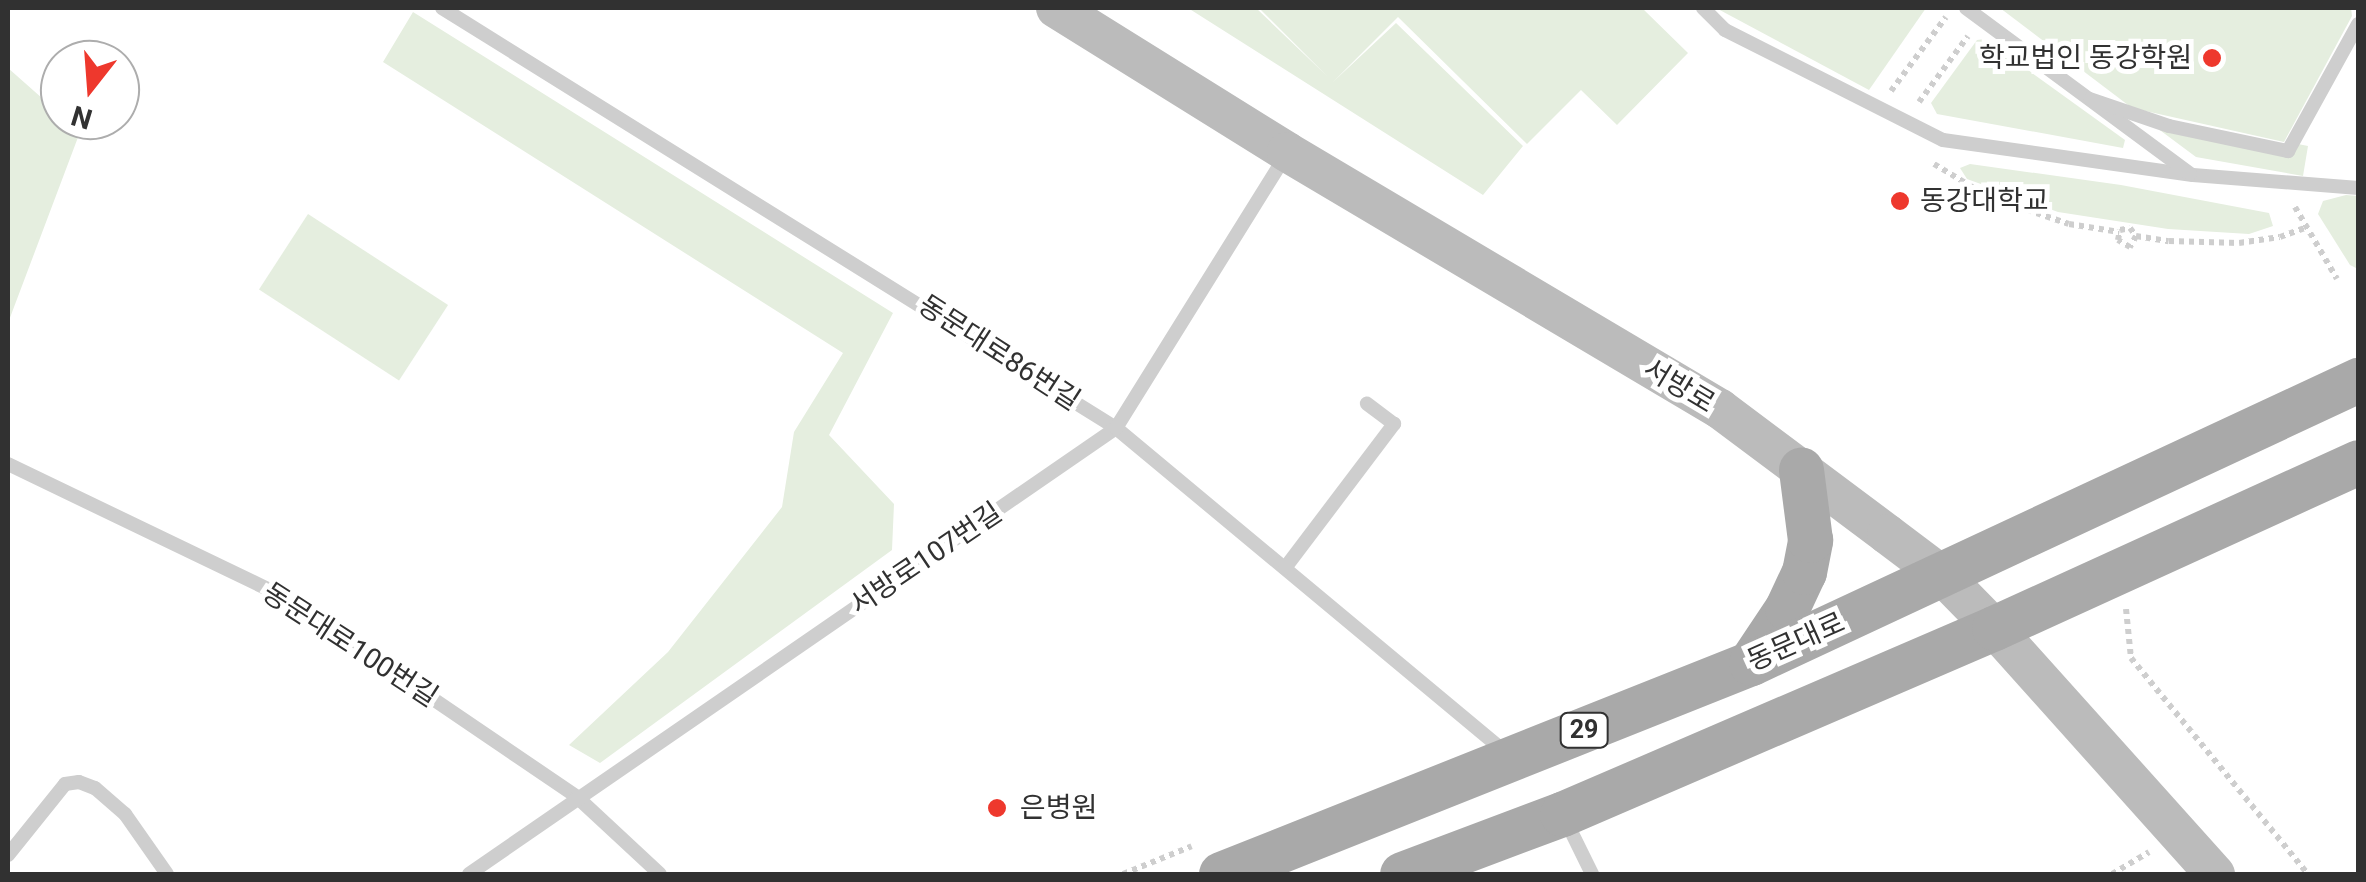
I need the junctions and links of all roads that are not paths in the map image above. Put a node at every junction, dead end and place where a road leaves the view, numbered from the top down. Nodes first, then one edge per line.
1 (442, 8) edge
2 (1056, 8) edge
3 (1703, 8) edge
4 (1966, 8) edge
5 (2358, 24) edge
6 (2090, 99) junction
7 (1287, 152) junction
8 (2192, 175) junction
9 (2358, 188) edge
10 (2358, 380) edge
11 (1368, 404) dead end
12 (1116, 428) junction
13 (2358, 462) edge
14 (8, 464) edge
15 (1801, 470) junction
16 (1285, 568) junction
17 (1944, 577) junction
18 (1994, 628) junction
19 (1750, 663) junction
20 (1513, 758) junction
21 (577, 797) junction
22 (1562, 814) junction
23 (8, 855) edge
24 (167, 874) edge
25 (470, 874) edge
26 (660, 874) edge
27 (1222, 874) edge
28 (1402, 874) edge
29 (1592, 874) edge
30 (2214, 874) edge

1 - 12 lane, 동문대로86번길
2 - 7 main road, 서방로
3 - 8 lane
4 - 6 lane
5 - 6 lane
6 - 8 lane
7 - 12 lane, 서방로107번길
7 - 15 main road, 서방로
8 - 9 lane
10 - 17 main road, 동문대로 / 29
11 - 16 lane
12 - 16 lane, 동문대로86번길
12 - 21 lane, 서방로107번길
13 - 18 main road, 29
14 - 21 lane, 동문대로100번길
15 - 17 main road, 서방로
15 - 19 main road
16 - 20 lane, 동문대로86번길
17 - 18 main road, 서방로
17 - 19 main road, 동문대로 / 29
18 - 22 main road, 29
18 - 30 main road, 서방로
19 - 20 main road, 동문대로 / 29
20 - 27 main road, 동문대로 / 29
21 - 25 lane, 서방로107번길
21 - 26 lane, 동문대로100번길
22 - 28 main road, 29
22 - 29 lane
23 - 24 lane

